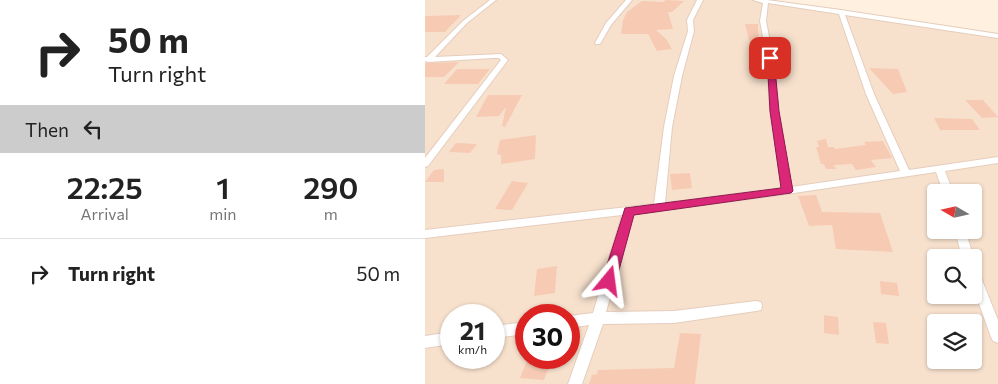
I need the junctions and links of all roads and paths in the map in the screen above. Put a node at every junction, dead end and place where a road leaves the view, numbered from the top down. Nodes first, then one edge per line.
1 (493, 0) edge
2 (629, 0) edge
3 (700, 0) edge
4 (757, 0) edge
5 (766, 2) junction
6 (841, 12) junction
7 (998, 36) edge
8 (598, 43) dead end
9 (426, 60) edge
10 (998, 160) edge
11 (425, 164) edge
12 (940, 169) junction
13 (905, 174) junction
14 (946, 184) edge
15 (787, 191) junction
16 (659, 207) junction
17 (629, 211) junction
18 (425, 234) edge
19 (982, 296) edge
20 (756, 306) dead end
21 (598, 318) junction
22 (580, 320) edge
23 (998, 337) edge
24 (440, 340) edge
25 (425, 342) edge
26 (575, 384) edge

1 - 9 street
2 - 8 street
3 - 16 street
4 - 5 street
5 - 6 street
5 - 15 street
6 - 7 street
6 - 13 street
9 - 11 street
10 - 12 street
12 - 13 street
12 - 14 street
13 - 15 street
15 - 16 street
16 - 17 street
17 - 18 street
17 - 21 street
19 - 23 street
20 - 21 street
21 - 22 street
21 - 26 street
24 - 25 street

